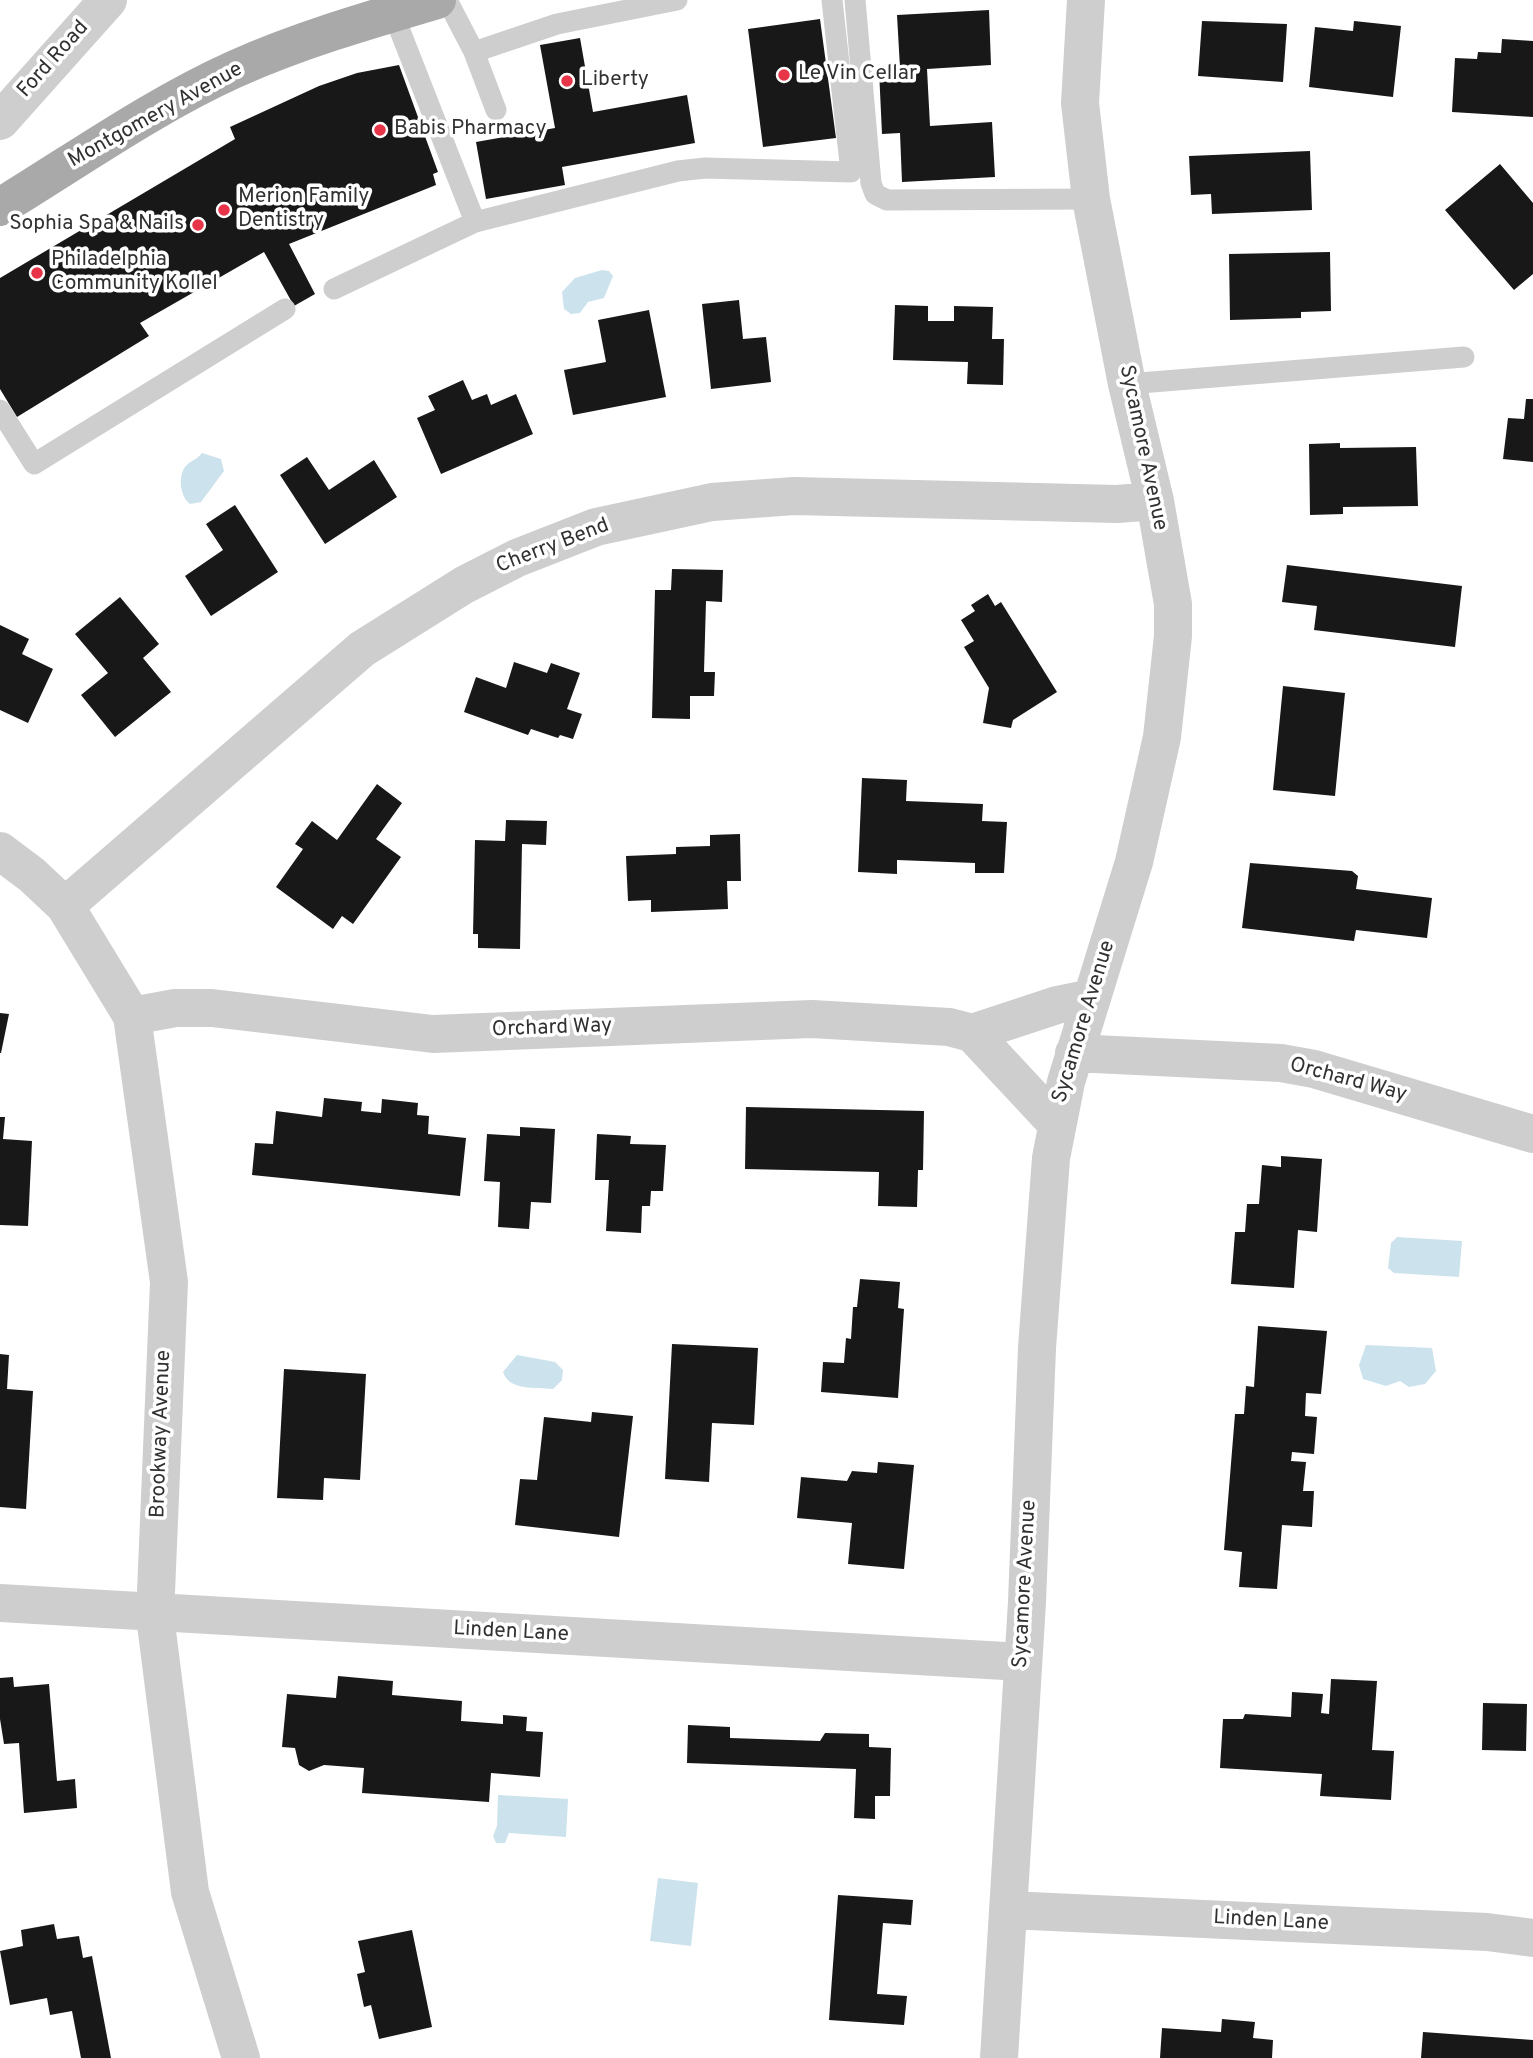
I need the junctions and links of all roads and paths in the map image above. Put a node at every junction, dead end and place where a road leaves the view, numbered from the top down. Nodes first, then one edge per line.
1 (108, 0) edge
2 (438, 0) edge
3 (447, 0) edge
4 (677, 0) edge
5 (832, 0) edge
6 (855, 0) edge
7 (1086, 0) edge
8 (611, 6) edge
9 (393, 13) junction
10 (474, 52) junction
11 (496, 110) dead end
12 (0, 121) edge
13 (1091, 200) junction
14 (0, 206) edge
15 (475, 222) junction
16 (334, 289) dead end
17 (285, 309) dead end
18 (1464, 357) dead end
19 (1127, 384) junction
20 (0, 410) edge
21 (1155, 500) junction
22 (0, 851) edge
23 (65, 906) junction
24 (1091, 998) junction
25 (132, 1016) junction
26 (972, 1033) junction
27 (1074, 1053) junction
28 (1056, 1123) junction
29 (1533, 1134) edge
30 (0, 1603) edge
31 (155, 1613) junction
32 (1022, 1662) junction
33 (1008, 1910) junction
34 (1533, 1938) edge
35 (241, 2058) edge
36 (999, 2058) edge

1 - 12 street, Ford Road
2 - 9 main road, Montgomery Avenue
3 - 10 lane
4 - 8 lane
5 - 15 lane
6 - 13 lane
7 - 13 street, Sycamore Avenue
8 - 10 lane
9 - 14 main road, Montgomery Avenue
9 - 15 lane
10 - 11 lane
13 - 19 street, Sycamore Avenue
15 - 16 lane
17 - 20 lane
18 - 19 lane
19 - 21 street, Sycamore Avenue
21 - 23 street, Cherry Bend
21 - 24 street, Sycamore Avenue
22 - 23 street, Brookway Avenue
23 - 25 street, Brookway Avenue
24 - 26 street, Orchard Way
24 - 27 street, Sycamore Avenue
25 - 26 street, Orchard Way
25 - 31 street, Brookway Avenue
26 - 28 street
27 - 28 street, Sycamore Avenue
27 - 29 street, Orchard Way
28 - 32 street, Sycamore Avenue
30 - 31 street, Linden Lane
31 - 32 street, Linden Lane
31 - 35 street, Brookway Avenue
32 - 33 street, Sycamore Avenue
33 - 34 street, Linden Lane
33 - 36 street, Sycamore Avenue

